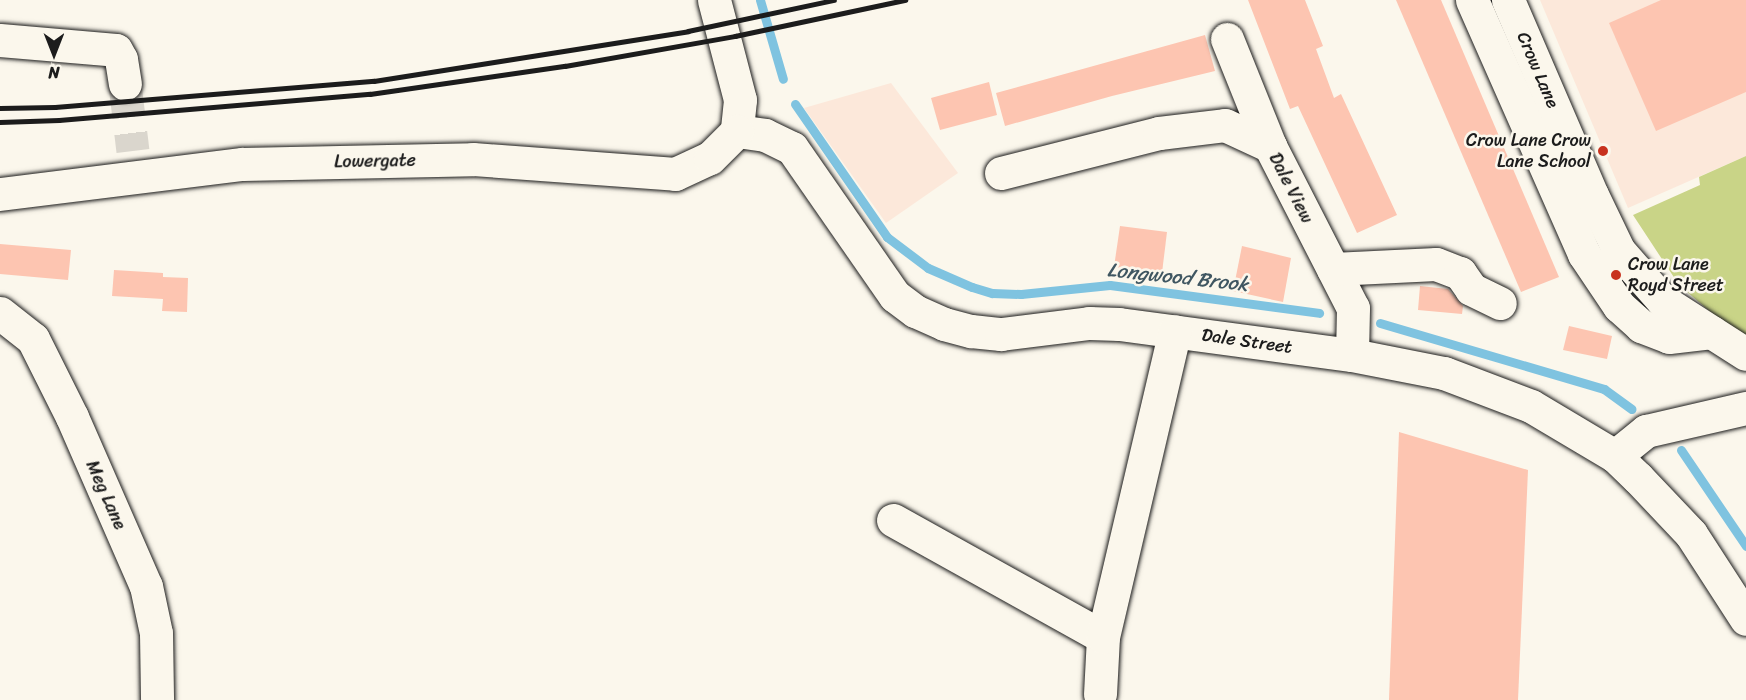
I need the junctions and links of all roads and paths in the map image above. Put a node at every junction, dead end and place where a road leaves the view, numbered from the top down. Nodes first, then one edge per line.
1 (714, 0) edge
2 (1472, 0) edge
3 (1508, 0) edge
4 (1227, 39) dead end
5 (0, 40) edge
6 (125, 84) tunnel mouth
7 (737, 131) junction
8 (1270, 146) junction
9 (1001, 173) dead end
10 (0, 194) edge
11 (1333, 269) junction
12 (1500, 303) dead end
13 (0, 313) edge
14 (1175, 331) junction
15 (1712, 332) junction
16 (1746, 354) edge
17 (1352, 355) junction
18 (1746, 408) edge
19 (1615, 456) junction
20 (893, 520) dead end
21 (1746, 619) edge
22 (1103, 637) junction
23 (1100, 694) dead end
24 (157, 700) edge

1 - 7 street
2 - 15 street
3 - 15 street, Crow Lane
4 - 8 street
5 - 6 street
7 - 10 street, Lowergate
7 - 14 street, Dale Street
8 - 9 street, Dale View
8 - 11 street, Dale View
11 - 12 street
11 - 17 street, Dale View
13 - 24 street, Meg Lane
14 - 17 street, Dale Street
14 - 22 street
15 - 16 street, Crow Lane
17 - 19 street, Dale Street
18 - 19 street
19 - 21 street, Dale Street
20 - 22 street
22 - 23 street

